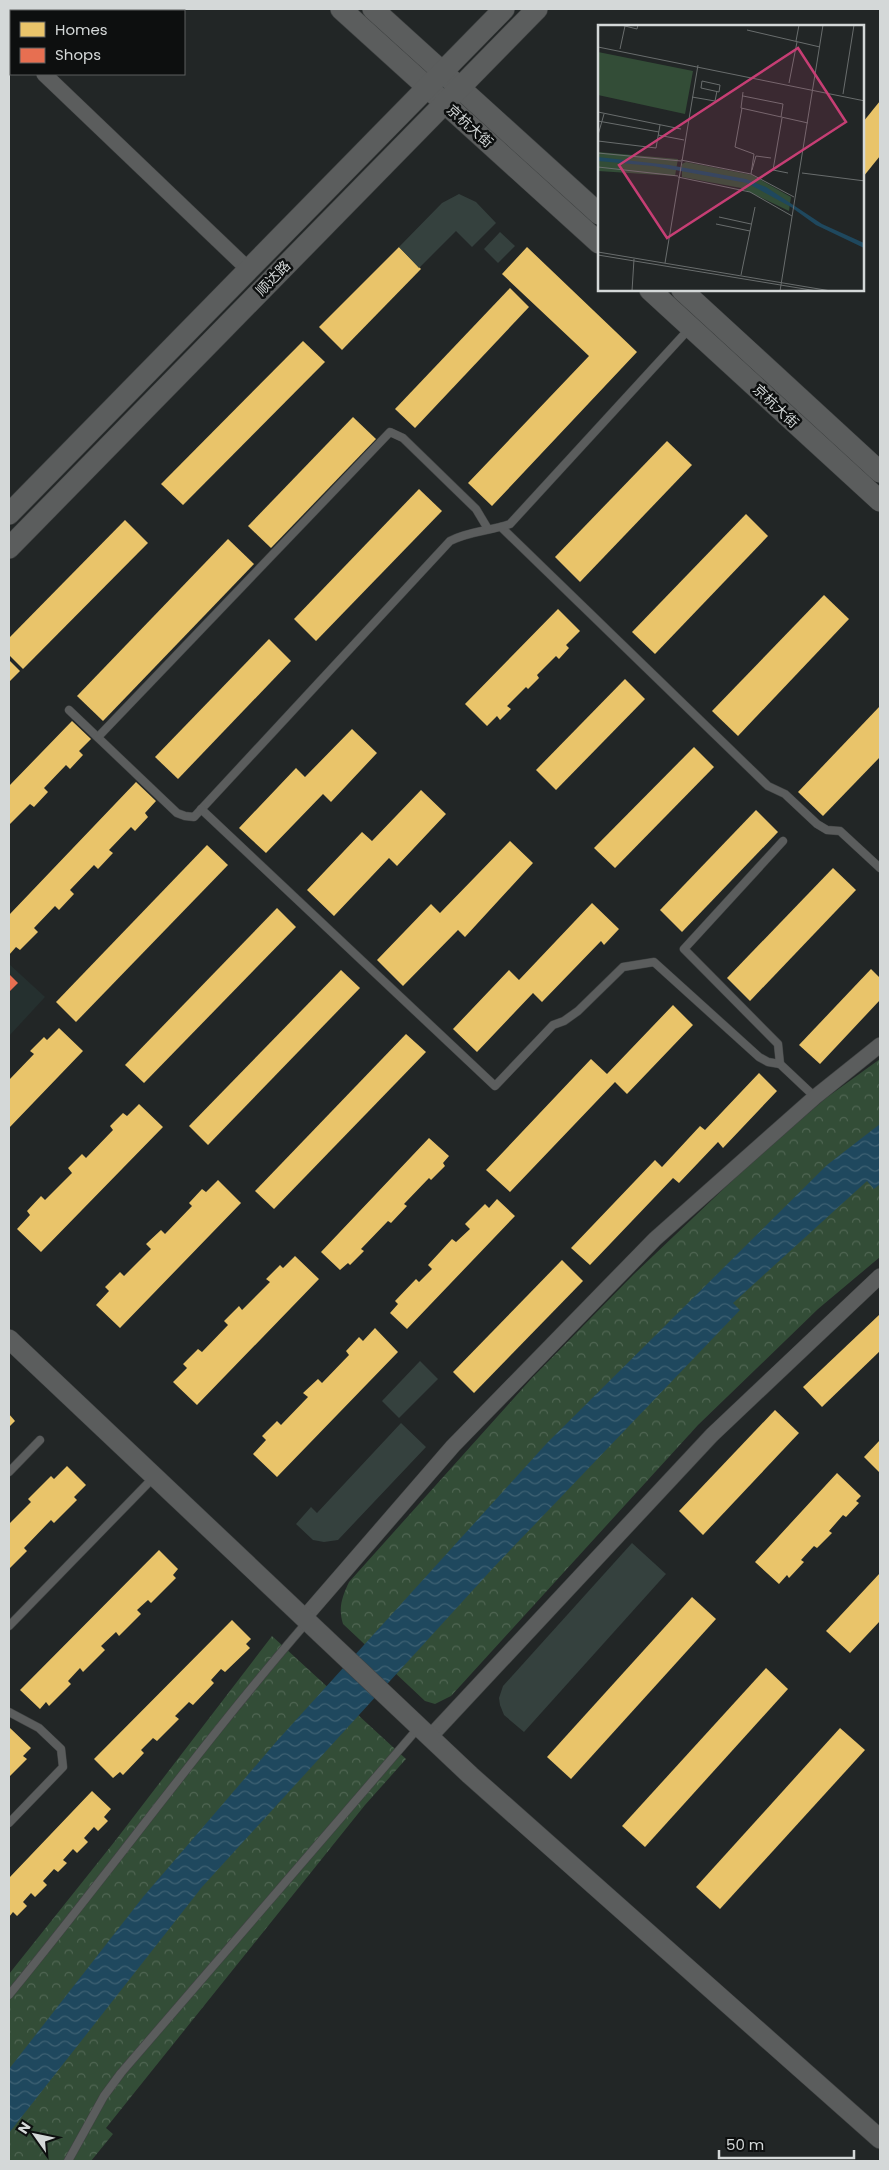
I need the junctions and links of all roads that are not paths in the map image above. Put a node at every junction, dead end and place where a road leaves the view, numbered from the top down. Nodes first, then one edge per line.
1 (341, 9) edge
2 (373, 9) edge
3 (504, 9) edge
4 (537, 9) edge
5 (442, 72) junction
6 (45, 75) edge
7 (427, 87) junction
8 (460, 88) junction
9 (445, 103) junction
10 (598, 213) edge
11 (598, 242) edge
12 (249, 270) junction
13 (651, 291) edge
14 (683, 291) edge
15 (691, 327) junction
16 (880, 472) edge
17 (880, 501) edge
18 (9, 514) edge
19 (501, 527) junction
20 (488, 530) junction
21 (9, 548) edge
22 (70, 710) dead end
23 (98, 737) junction
24 (201, 808) junction
25 (784, 841) dead end
26 (880, 868) edge
27 (880, 1045) edge
28 (780, 1064) junction
29 (814, 1096) junction
30 (880, 1276) edge
31 (9, 1339) edge
32 (40, 1440) dead end
33 (9, 1472) edge
34 (154, 1476) junction
35 (306, 1620) junction
36 (9, 1626) edge
37 (9, 1712) edge
38 (424, 1732) junction
39 (9, 1823) edge
40 (9, 1995) edge
41 (880, 2138) edge
42 (68, 2161) edge

1 - 7 main road, 京杭大街
2 - 5 main road, 京杭大街
3 - 5 main road, 顺达路
4 - 8 main road, 顺达路
5 - 7 main road, 顺达路
5 - 8 main road, 京杭大街
6 - 12 street
7 - 9 main road, 京杭大街
7 - 12 main road, 顺达路
8 - 9 main road, 顺达路
8 - 10 main road, 京杭大街
9 - 11 main road, 京杭大街
9 - 21 main road, 顺达路
12 - 18 main road, 顺达路
13 - 15 main road, 京杭大街
14 - 16 main road, 京杭大街
15 - 17 main road, 京杭大街
15 - 19 lane
19 - 20 lane
19 - 26 lane
20 - 23 lane
20 - 24 lane
22 - 23 lane
23 - 24 lane
24 - 28 lane
25 - 28 lane
27 - 29 street
28 - 29 lane
29 - 35 street
30 - 38 street
31 - 34 street
32 - 33 lane
34 - 35 street
34 - 36 lane
35 - 38 street
35 - 40 lane
37 - 39 lane
38 - 41 street
38 - 42 lane

